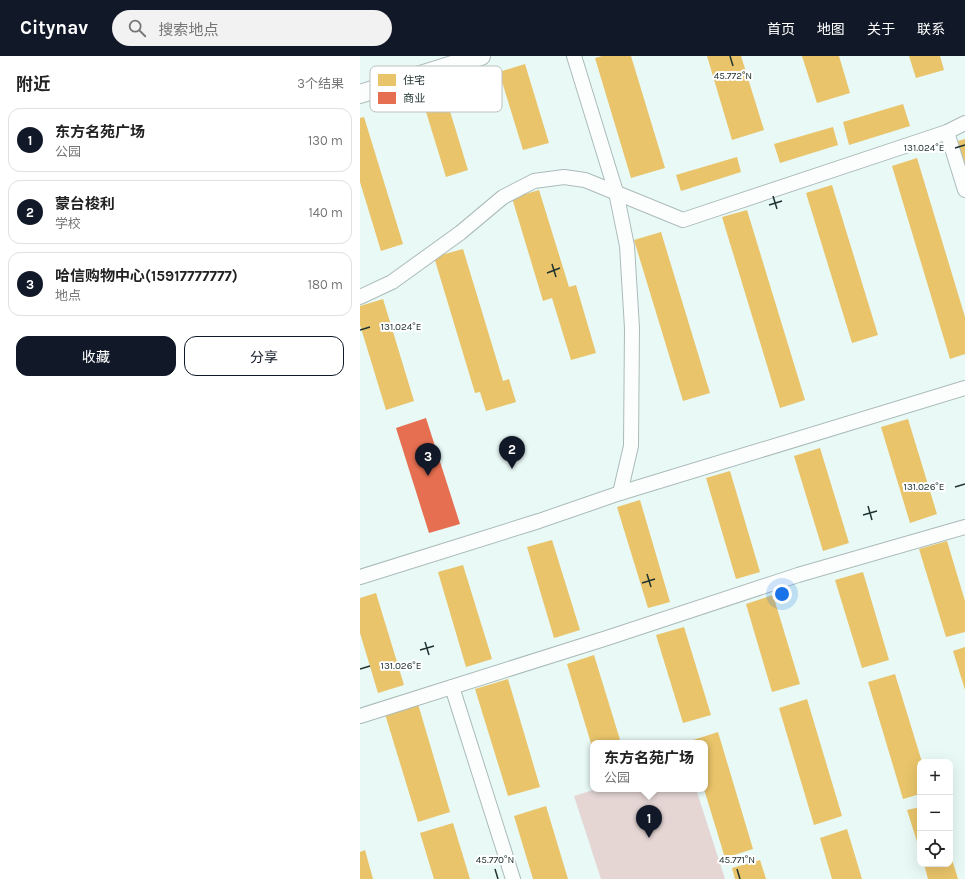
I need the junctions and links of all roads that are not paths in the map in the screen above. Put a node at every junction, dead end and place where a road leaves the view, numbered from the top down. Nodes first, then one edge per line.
1 (481, 56) edge
2 (574, 56) edge
3 (449, 66) edge
4 (370, 91) edge
5 (360, 94) edge
6 (965, 123) edge
7 (947, 132) junction
8 (965, 190) edge
9 (616, 192) junction
10 (360, 297) edge
11 (965, 388) edge
12 (620, 493) junction
13 (965, 527) edge
14 (360, 577) edge
15 (452, 687) junction
16 (360, 716) edge
17 (513, 879) edge

1 - 3 street
2 - 9 street
4 - 5 street
6 - 7 street
7 - 8 street
7 - 9 street
9 - 10 street
9 - 12 street
11 - 12 street
12 - 14 street
13 - 15 street
15 - 16 street
15 - 17 street

